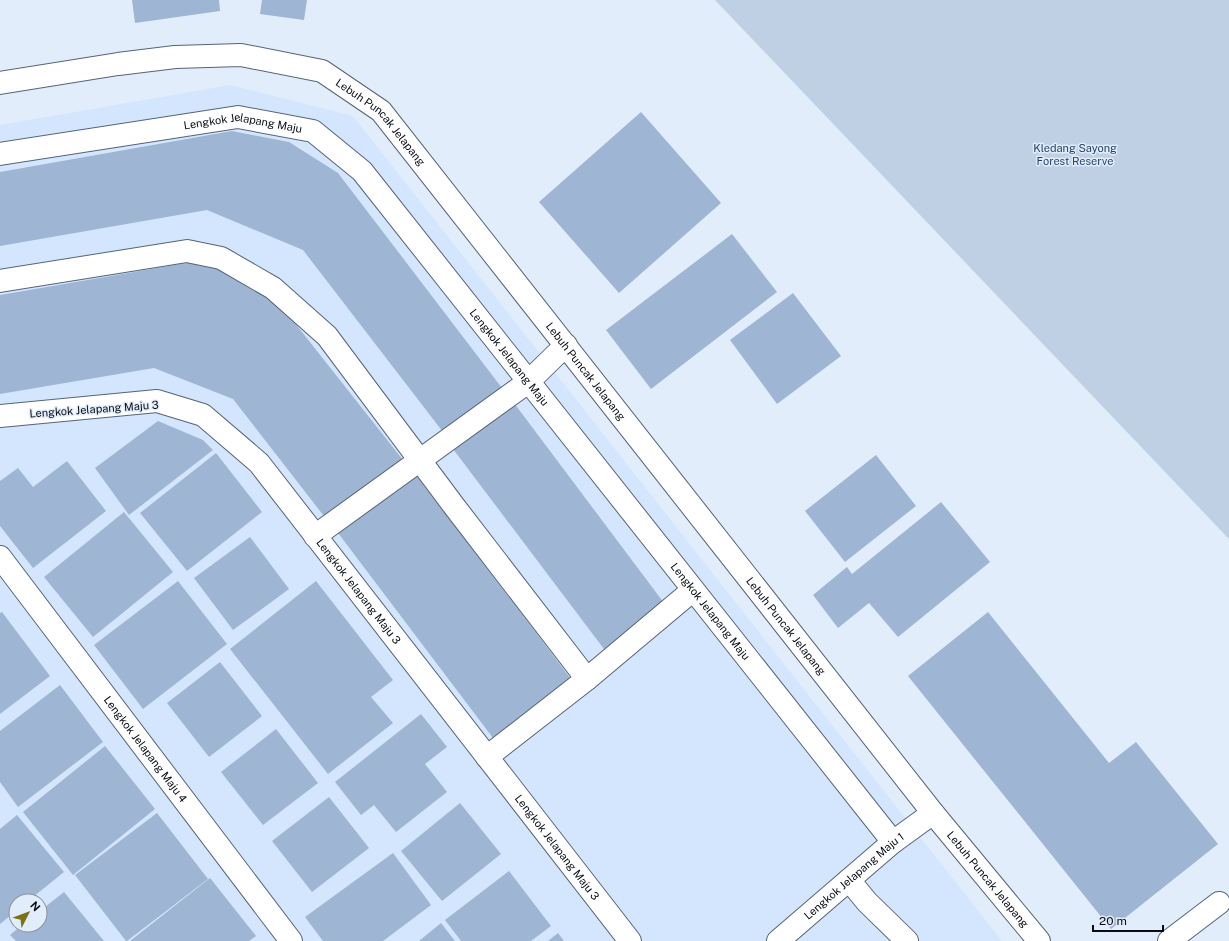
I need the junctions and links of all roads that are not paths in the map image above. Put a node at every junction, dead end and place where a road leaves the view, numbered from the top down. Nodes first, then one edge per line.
1 (0, 83) edge
2 (0, 154) edge
3 (0, 281) edge
4 (566, 345) junction
5 (528, 382) junction
6 (0, 416) edge
7 (420, 460) junction
8 (315, 536) junction
9 (0, 557) edge
10 (693, 590) junction
11 (587, 679) junction
12 (487, 757) junction
13 (933, 813) junction
14 (893, 842) junction
15 (849, 880) junction
16 (1219, 903) dead end
17 (784, 939) edge
18 (291, 941) edge
19 (630, 941) edge
20 (906, 941) edge
21 (1039, 941) edge
22 (1169, 941) edge

1 - 4 street, Lebuh Puncak Jelapang
2 - 5 street, Lengkok Jelapang Maju
3 - 7 street
4 - 5 street
4 - 13 street, Lebuh Puncak Jelapang
5 - 7 street
5 - 10 street, Lengkok Jelapang Maju
6 - 8 street, Lengkok Jelapang Maju 3
7 - 8 street
7 - 11 street
8 - 12 street, Lengkok Jelapang Maju 3
9 - 18 street, Lengkok Jelapang Maju 4
10 - 11 street
10 - 14 street, Lengkok Jelapang Maju
11 - 12 street
12 - 19 street, Lengkok Jelapang Maju 3
13 - 14 street, Lengkok Jelapang Maju 1
13 - 21 street, Lebuh Puncak Jelapang
14 - 15 street, Lengkok Jelapang Maju 1
15 - 17 street, Lengkok Jelapang Maju 1
15 - 20 street
16 - 22 street

